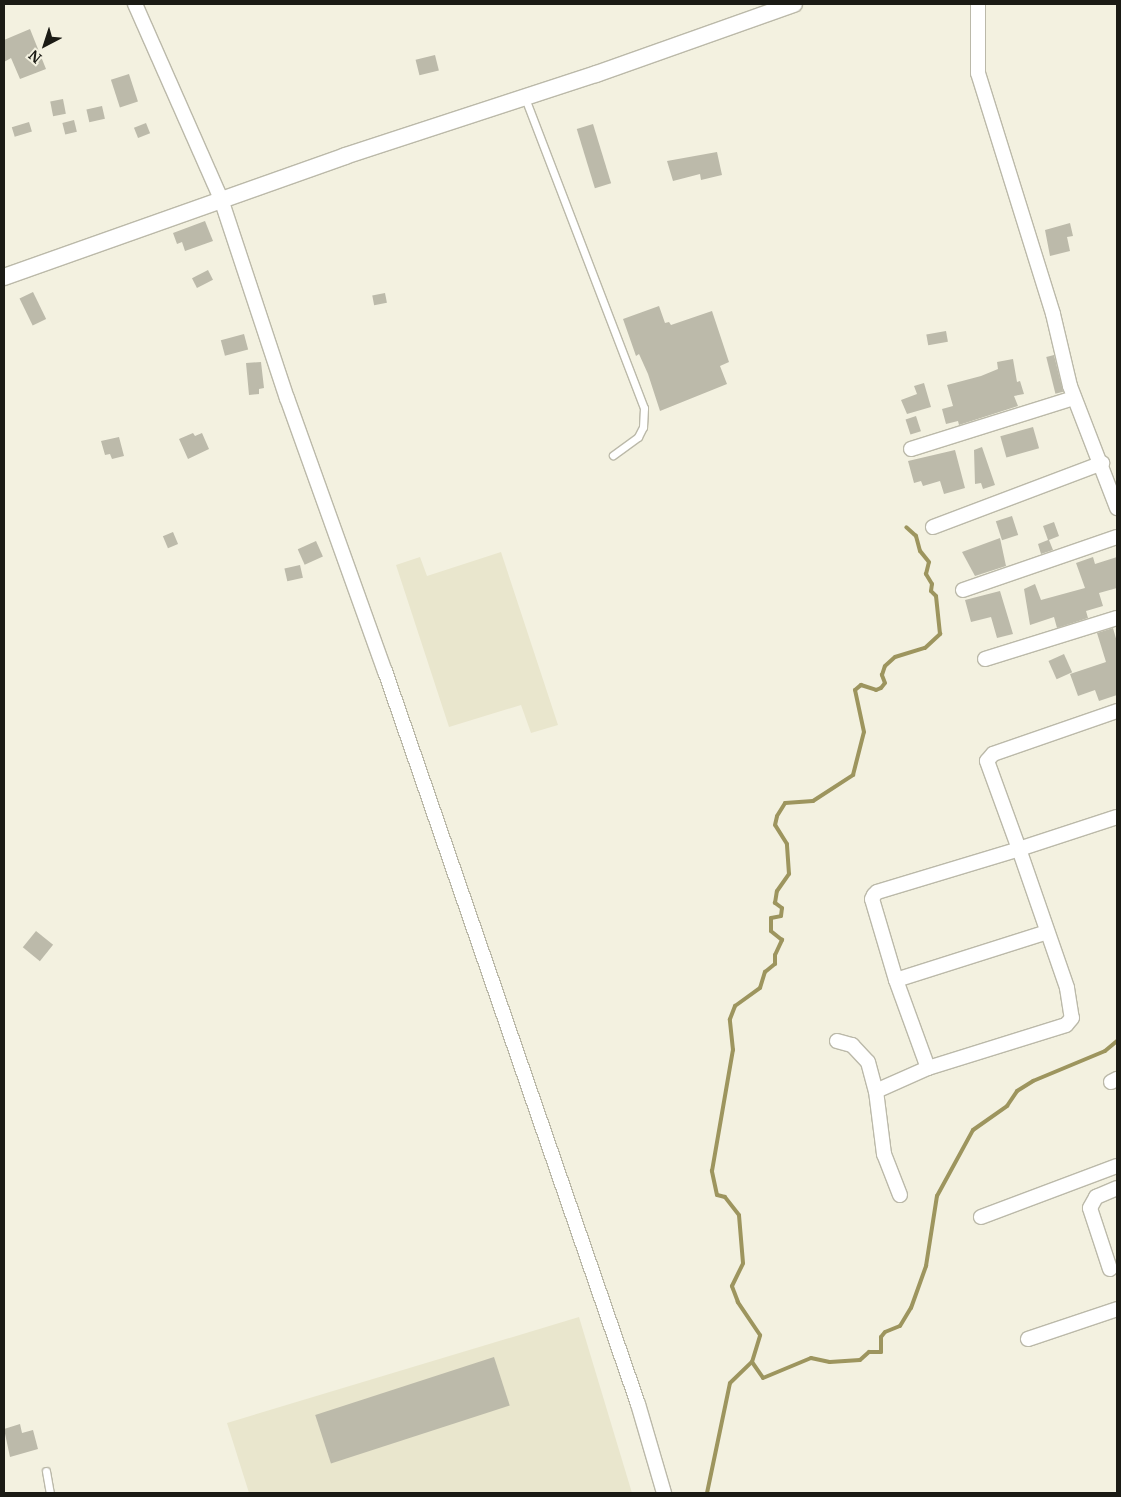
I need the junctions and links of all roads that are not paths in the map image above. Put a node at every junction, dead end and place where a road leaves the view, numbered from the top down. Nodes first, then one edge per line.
1 (136, 4) edge
2 (794, 4) edge
3 (978, 4) edge
4 (526, 98) junction
5 (221, 199) junction
6 (4, 277) edge
7 (1074, 398) junction
8 (911, 449) dead end
9 (613, 455) dead end
10 (1102, 463) junction
11 (1117, 508) edge
12 (933, 527) dead end
13 (1117, 537) edge
14 (963, 590) dead end
15 (1117, 618) edge
16 (985, 659) dead end
17 (1117, 711) edge
18 (1117, 817) edge
19 (1019, 849) junction
20 (1047, 932) junction
21 (896, 980) junction
22 (837, 1041) dead end
23 (928, 1068) junction
24 (876, 1091) junction
25 (1117, 1166) edge
26 (1117, 1188) edge
27 (900, 1195) dead end
28 (980, 1217) dead end
29 (1110, 1269) dead end
30 (1117, 1309) edge
31 (1028, 1339) dead end
32 (46, 1471) dead end
33 (50, 1493) edge
34 (664, 1493) edge

1 - 5 street
2 - 4 street
3 - 7 street
4 - 5 street
4 - 9 lane
5 - 6 street
5 - 34 street
7 - 8 street
7 - 10 street
10 - 11 street
10 - 12 street
13 - 14 street
15 - 16 street
17 - 19 street
18 - 19 street
19 - 20 street
19 - 21 street
20 - 21 street
20 - 23 street
21 - 23 street
22 - 24 street
23 - 24 street
24 - 27 street
25 - 28 street
26 - 29 street
30 - 31 street
32 - 33 lane

